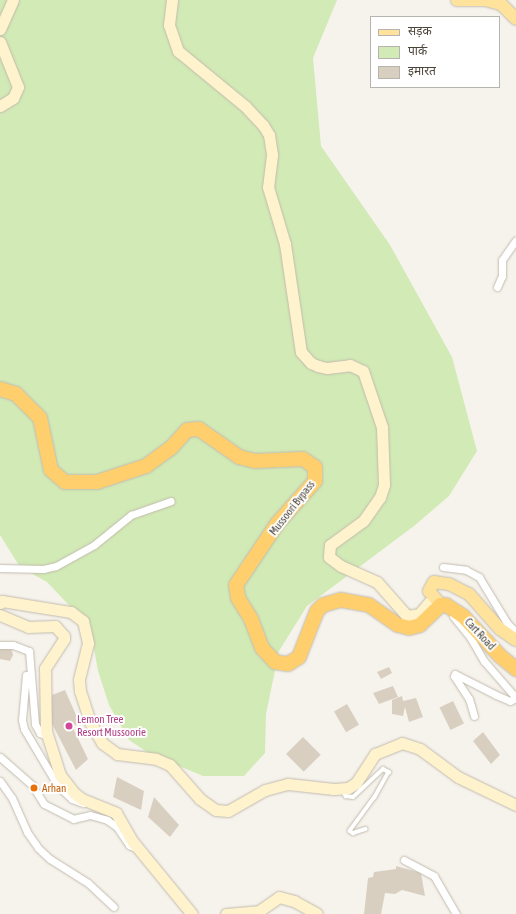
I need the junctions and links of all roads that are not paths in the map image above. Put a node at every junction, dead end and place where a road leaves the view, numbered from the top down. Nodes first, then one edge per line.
1 (13, 0) edge
2 (172, 0) edge
3 (457, 0) edge
4 (516, 19) edge
5 (0, 28) edge
6 (0, 42) edge
7 (0, 106) edge
8 (516, 240) edge
9 (497, 287) dead end
10 (0, 389) edge
11 (171, 501) dead end
12 (443, 567) dead end
13 (0, 568) edge
14 (1, 601) edge
15 (437, 602) junction
16 (0, 615) edge
17 (0, 618) edge
18 (14, 621) junction
19 (516, 632) edge
20 (0, 640) edge
21 (516, 640) edge
22 (0, 644) edge
23 (26, 648) junction
24 (516, 669) edge
25 (26, 675) dead end
26 (516, 698) edge
27 (474, 716) dead end
28 (47, 736) junction
29 (0, 757) edge
30 (0, 781) edge
31 (342, 789) junction
32 (91, 803) junction
33 (516, 805) edge
34 (365, 829) dead end
35 (138, 849) junction
36 (404, 860) dead end
37 (114, 907) dead end
38 (192, 914) edge
39 (226, 914) edge
40 (317, 914) edge
41 (456, 914) edge

1 - 5 street
2 - 15 street
3 - 4 main road
6 - 7 street
8 - 9 street
10 - 15 highway, Mussoori Bypass
11 - 13 street
12 - 19 street
14 - 31 street
15 - 21 main road
15 - 24 highway, Cart Road
15 - 26 street
16 - 18 street
17 - 18 street
18 - 28 street
20 - 23 street
22 - 23 street
23 - 28 street
25 - 32 street
26 - 27 street
28 - 32 street
29 - 35 street
30 - 37 street
31 - 33 street
31 - 34 lane
32 - 35 street
35 - 38 street
36 - 41 street
39 - 40 street

